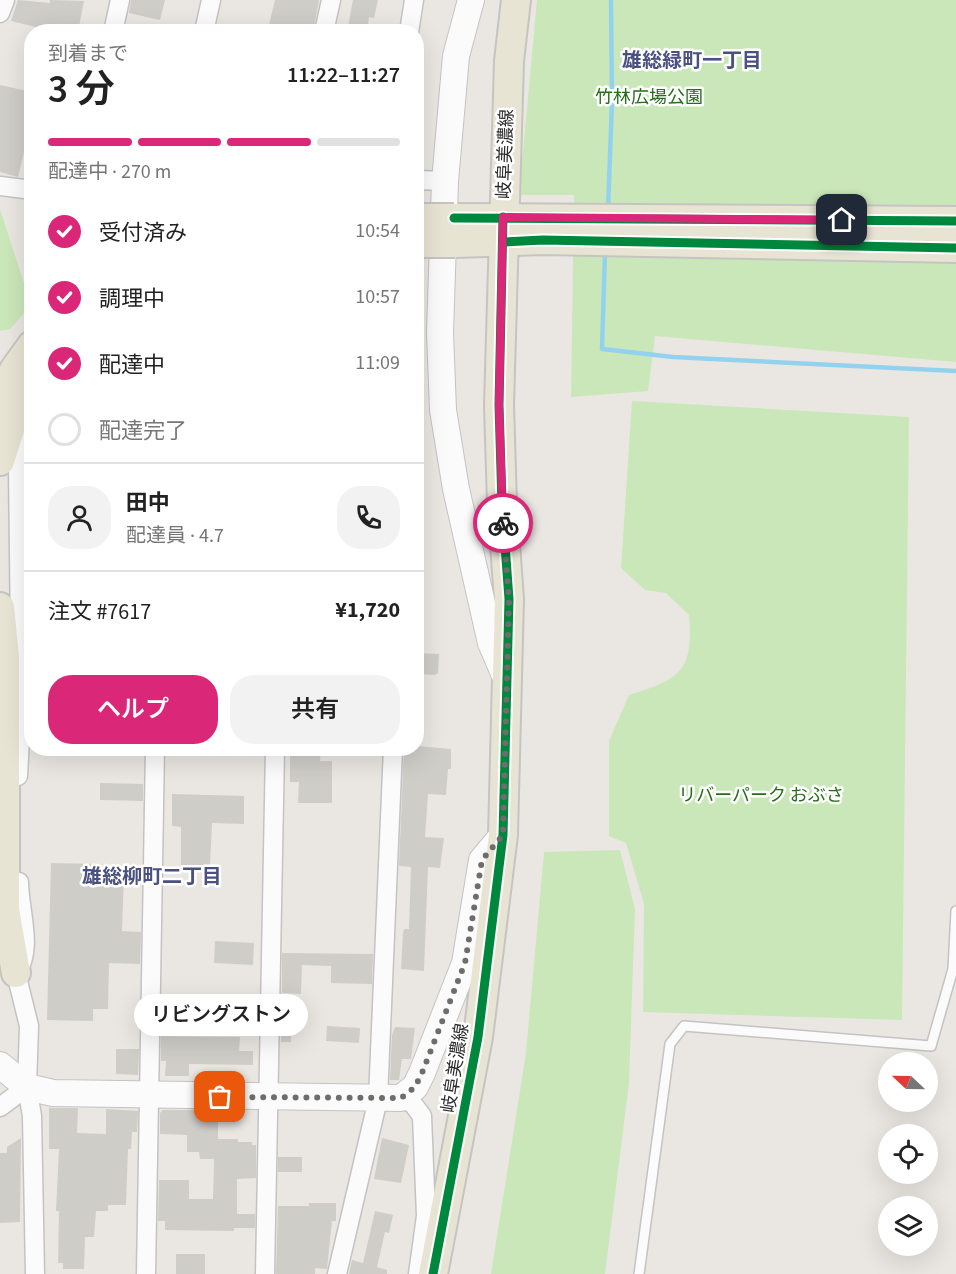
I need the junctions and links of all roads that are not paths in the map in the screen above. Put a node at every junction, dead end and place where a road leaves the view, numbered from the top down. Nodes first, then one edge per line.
1 (6, 0) edge
2 (120, 0) edge
3 (211, 0) edge
4 (331, 0) edge
5 (414, 0) edge
6 (471, 0) edge
7 (516, 0) edge
8 (0, 13) edge
9 (115, 24) edge
10 (206, 24) edge
11 (326, 24) edge
12 (410, 24) edge
13 (424, 180) edge
14 (445, 181) junction
15 (0, 186) edge
16 (24, 189) edge
17 (424, 220) edge
18 (956, 221) edge
19 (544, 229) junction
20 (503, 230) junction
21 (454, 231) junction
22 (424, 241) edge
23 (956, 248) edge
24 (24, 356) edge
25 (24, 398) edge
26 (0, 400) edge
27 (24, 447) edge
28 (0, 460) edge
29 (24, 600) edge
30 (0, 607) edge
31 (508, 683) junction
32 (24, 719) edge
33 (155, 756) edge
34 (275, 756) edge
35 (393, 756) edge
36 (503, 835) junction
37 (956, 911) edge
38 (16, 974) junction
39 (0, 1065) edge
40 (27, 1087) junction
41 (148, 1096) junction
42 (268, 1097) junction
43 (389, 1098) junction
44 (0, 1107) edge
45 (35, 1274) edge
46 (146, 1274) edge
47 (265, 1274) edge
48 (337, 1274) edge
49 (418, 1274) edge
50 (433, 1274) edge
51 (639, 1274) edge

1 - 8 street
2 - 9 street
3 - 10 street
4 - 11 street
5 - 12 street
6 - 14 street
7 - 20 main road, 岐阜美濃線
13 - 14 street
14 - 31 street
15 - 16 street
17 - 21 main road, bridge
18 - 19 main road
19 - 20 main road
19 - 23 main road
20 - 21 main road
20 - 31 main road, 岐阜美濃線
21 - 22 main road, bridge
24 - 26 main road
25 - 28 main road
27 - 29 street
30 - 38 main road
31 - 36 main road, 岐阜美濃線
32 - 38 street
33 - 41 street
34 - 42 street
35 - 43 street
36 - 43 street
36 - 50 main road, 岐阜美濃線
37 - 51 lane
38 - 40 street
39 - 40 street
40 - 41 street
40 - 44 street
40 - 45 street
41 - 42 street
41 - 46 street
42 - 43 street
42 - 47 street
43 - 48 street
43 - 49 street

